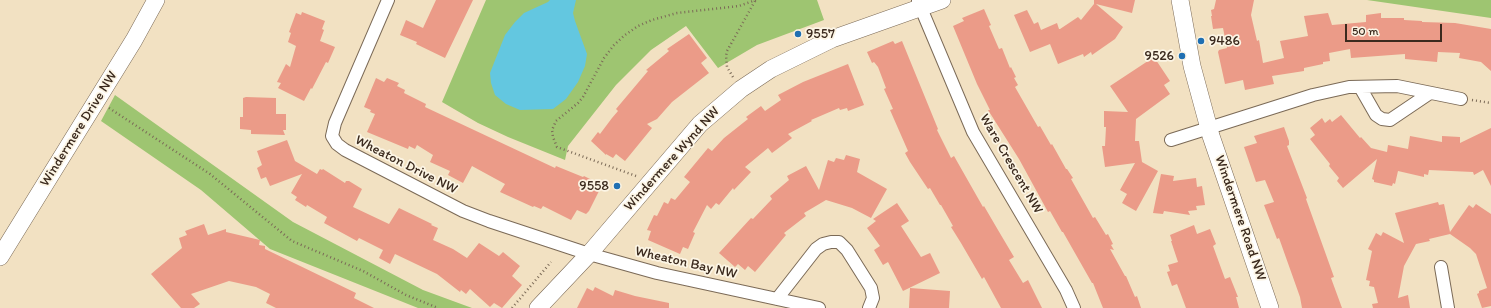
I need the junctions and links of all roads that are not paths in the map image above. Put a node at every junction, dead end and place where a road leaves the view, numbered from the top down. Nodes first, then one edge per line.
1 (156, 0) edge
2 (388, 0) edge
3 (942, 0) edge
4 (1180, 0) edge
5 (919, 4) edge
6 (1360, 87) junction
7 (1430, 94) junction
8 (1461, 99) road end
9 (1209, 128) junction
10 (1171, 140) dead end
11 (588, 254) junction
12 (0, 257) edge
13 (1441, 268) dead end
14 (777, 299) junction
15 (538, 308) edge
16 (819, 308) edge
17 (869, 308) edge
18 (1074, 308) edge
19 (1270, 308) edge
20 (1448, 308) edge

1 - 12 street, Windermere Drive NW
2 - 11 street, Wheaton Drive NW
3 - 5 street, Windermere Wynd NW
4 - 9 street, Windermere Road NW
5 - 11 street, Windermere Wynd NW
5 - 18 street, Ware Crescent NW
6 - 7 street
6 - 7 street
6 - 9 street
7 - 8 street
9 - 10 street
9 - 19 street, Windermere Road NW
11 - 14 street, Wheaton Bay NW
11 - 15 street, Windermere Wynd NW
13 - 20 street
14 - 16 street, Wheaton Bay NW
14 - 17 street

